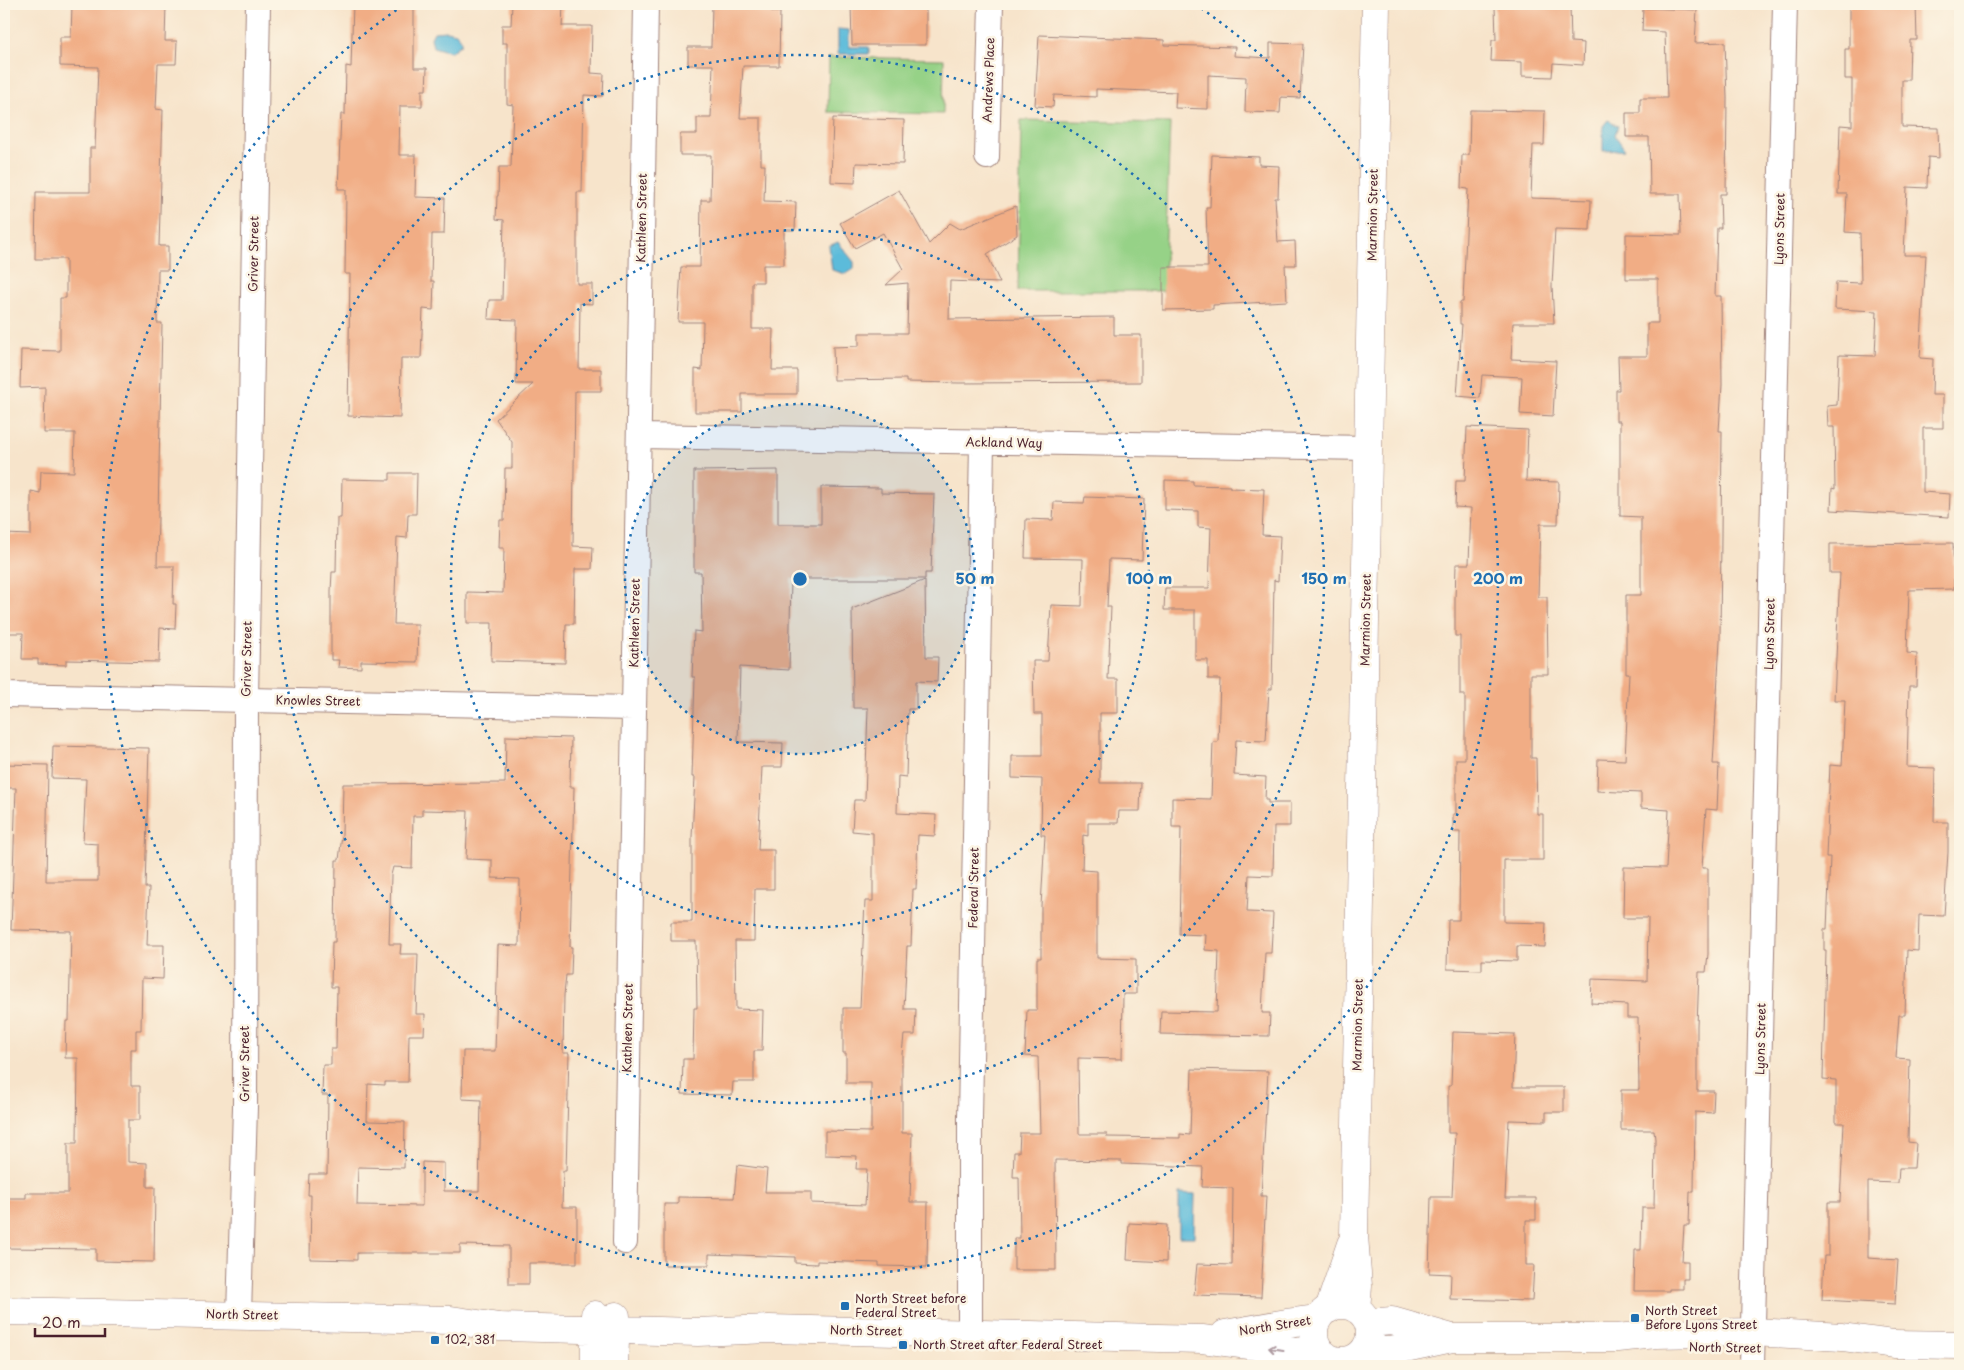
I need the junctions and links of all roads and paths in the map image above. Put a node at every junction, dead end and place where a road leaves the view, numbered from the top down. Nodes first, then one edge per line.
1 (258, 4) edge
2 (646, 4) edge
3 (990, 4) edge
4 (1376, 4) edge
5 (1785, 4) edge
6 (987, 157) dead end
7 (638, 436) junction
8 (982, 443) junction
9 (1369, 448) junction
10 (4, 695) edge
11 (246, 700) junction
12 (633, 708) junction
13 (1354, 1236) junction
14 (625, 1242) dead end
15 (4, 1312) edge
16 (1324, 1314) junction
17 (239, 1315) junction
18 (1362, 1316) junction
19 (605, 1322) junction
20 (970, 1332) junction
21 (1452, 1338) junction
22 (1202, 1339) junction
23 (1960, 1345) edge
24 (1759, 1349) edge
25 (1365, 1350) junction
26 (1325, 1355) junction
27 (594, 1366) edge
28 (614, 1366) edge

1 - 11 street, Griver Street
2 - 7 street, Kathleen Street
3 - 6 street, Andrews Place
4 - 9 street, Marmion Street
5 - 24 street, Lyons Street
7 - 8 street, Ackland Way
7 - 12 street, Kathleen Street
8 - 9 street, Ackland Way
8 - 20 street, Federal Street
9 - 13 street, Marmion Street
10 - 11 street, Knowles Street
11 - 12 street, Knowles Street
11 - 17 street, Griver Street
12 - 14 street, Kathleen Street
13 - 16 street, Marmion Street
13 - 18 street, Marmion Street
15 - 17 street, North Street
16 - 18 street
16 - 22 street, North Street
16 - 26 street
17 - 19 street, North Street
18 - 21 street, North Street
18 - 25 street
19 - 20 street, North Street
19 - 27 street
19 - 28 street
20 - 22 street, North Street
21 - 24 street, North Street
21 - 25 street, North Street
26 -> 22 street, North Street
23 - 24 street, North Street
25 - 26 street

